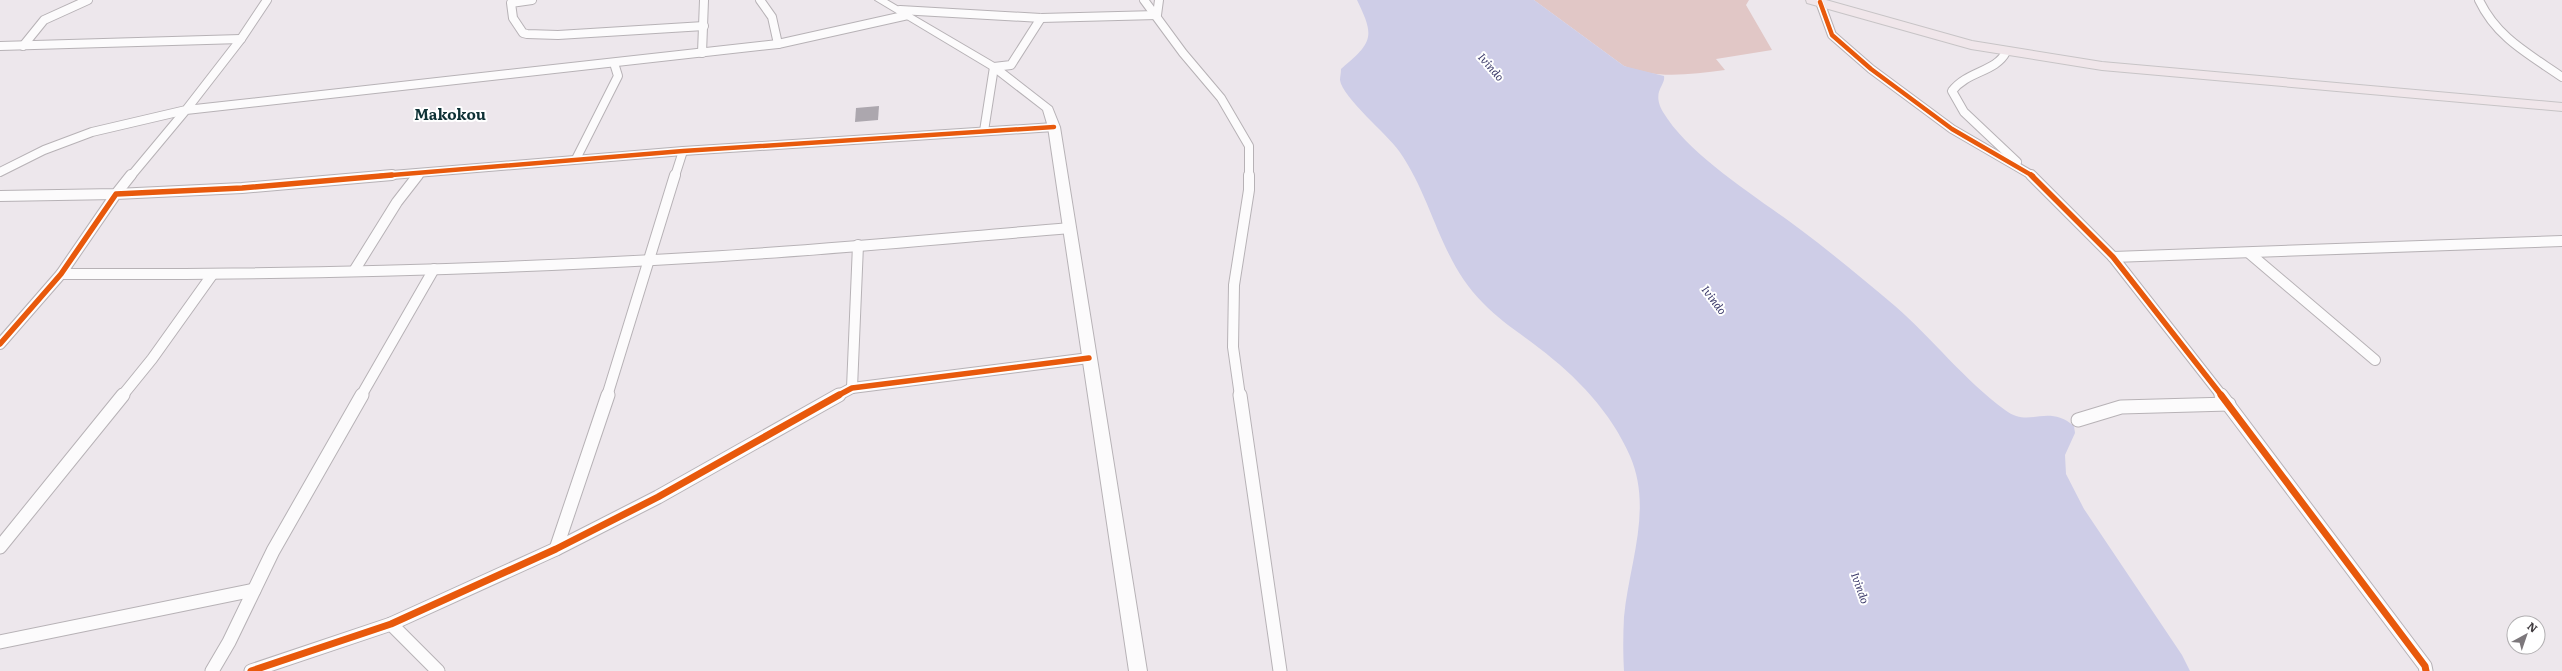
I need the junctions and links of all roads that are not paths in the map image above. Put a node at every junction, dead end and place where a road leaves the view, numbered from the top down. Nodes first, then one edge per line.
1 (88, 0) edge
2 (267, 0) edge
3 (532, 0) edge
4 (704, 0) edge
5 (760, 0) edge
6 (880, 0) edge
7 (1144, 0) edge
8 (1159, 0) edge
9 (2479, 0) edge
10 (1816, 1) edge
11 (902, 13) junction
12 (1157, 15) junction
13 (1041, 18) junction
14 (704, 26) junction
15 (241, 39) junction
16 (778, 44) junction
17 (0, 46) edge
18 (23, 46) junction
19 (2006, 52) junction
20 (702, 53) junction
21 (614, 63) junction
22 (994, 67) junction
23 (2562, 77) edge
24 (2562, 107) edge
25 (186, 110) junction
26 (1054, 127) junction
27 (984, 131) junction
28 (683, 151) junction
29 (576, 159) junction
30 (0, 172) edge
31 (419, 174) junction
32 (2037, 179) junction
33 (116, 194) junction
34 (0, 196) edge
35 (1070, 228) junction
36 (2562, 241) edge
37 (858, 245) junction
38 (2249, 253) junction
39 (2112, 257) junction
40 (649, 260) junction
41 (434, 269) junction
42 (354, 271) junction
43 (61, 274) junction
44 (212, 274) junction
45 (0, 344) edge
46 (1089, 358) junction
47 (2375, 360) dead end
48 (852, 388) junction
49 (2229, 404) junction
50 (2078, 420) dead end
51 (0, 547) edge
52 (556, 549) junction
53 (254, 590) junction
54 (391, 624) junction
55 (0, 642) edge
56 (212, 671) edge
57 (251, 671) edge
58 (438, 671) edge
59 (1138, 671) edge
60 (1280, 671) edge
61 (2426, 671) edge

1 - 18 street
2 - 15 street
3 - 14 street
4 - 14 street
5 - 16 street
6 - 11 street
7 - 12 street
8 - 12 street
9 - 23 street
10 - 19 highway
10 - 32 street
11 - 13 street
11 - 16 street
11 - 22 street
12 - 13 street
12 - 60 street
13 - 22 street
14 - 20 street
15 - 18 street
15 - 25 street
16 - 20 street
17 - 18 street
19 - 24 highway
19 - 32 street
20 - 21 street
21 - 25 street
21 - 29 street
22 - 26 street
22 - 27 street
25 - 30 street
25 - 33 street
26 - 27 street
26 - 35 street
27 - 28 street
28 - 29 street
28 - 40 street
29 - 31 street
31 - 33 street
31 - 42 street
32 - 39 street
33 - 34 street
33 - 43 street
35 - 37 street
35 - 46 street
36 - 38 street
37 - 40 street
37 - 48 street
38 - 39 street
38 - 47 street
39 - 49 street
40 - 41 street
40 - 52 street
41 - 42 street
41 - 53 street
42 - 44 street
43 - 44 street
43 - 45 street
44 - 51 street
46 - 48 street
46 - 59 street
48 - 52 street
49 - 50 street
49 - 61 street
52 - 54 street
53 - 55 street
53 - 56 street
54 - 57 street
54 - 58 street

